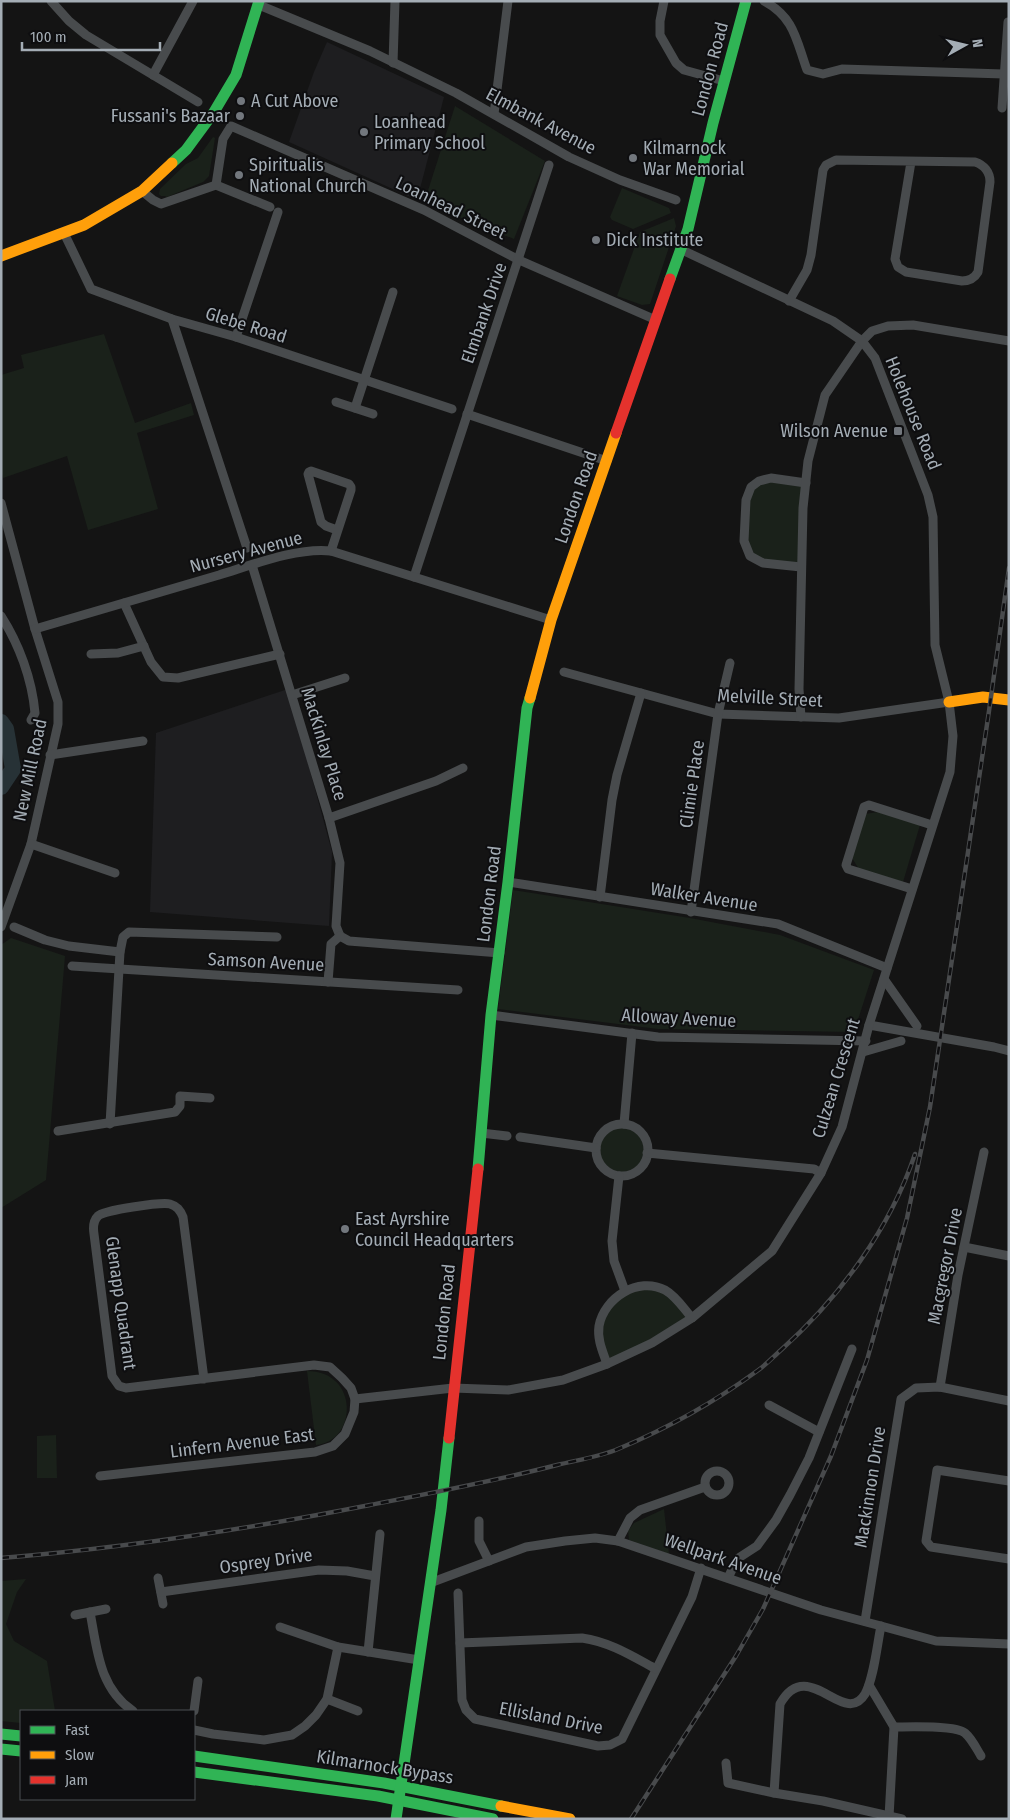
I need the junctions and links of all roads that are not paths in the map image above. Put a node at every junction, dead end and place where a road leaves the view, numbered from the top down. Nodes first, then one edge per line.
1 (51, 1) edge
2 (193, 1) edge
3 (395, 1) edge
4 (508, 1) edge
5 (664, 1) edge
6 (746, 1) edge
7 (764, 1) edge
8 (259, 3) edge
9 (1008, 22) edge
10 (393, 63) junction
11 (1004, 74) junction
12 (153, 76) junction
13 (724, 81) junction
14 (198, 102) dead end
15 (1002, 108) dead end
16 (494, 114) junction
17 (911, 162) junction
18 (549, 165) dead end
19 (216, 185) junction
20 (142, 191) junction
21 (676, 200) dead end
22 (64, 233) junction
23 (680, 250) junction
24 (1, 256) edge
25 (519, 260) junction
26 (393, 292) dead end
27 (789, 301) junction
28 (172, 319) junction
29 (656, 320) junction
30 (236, 337) junction
31 (1009, 340) edge
32 (862, 341) junction
33 (363, 380) junction
34 (336, 402) dead end
35 (355, 408) junction
36 (452, 409) dead end
37 (373, 414) dead end
38 (467, 414) junction
39 (606, 461) junction
40 (806, 483) junction
41 (1, 503) edge
42 (338, 530) junction
43 (6, 541) edge
44 (247, 548) dead end
45 (331, 550) junction
46 (252, 565) junction
47 (801, 567) junction
48 (414, 577) junction
49 (124, 603) junction
50 (1, 616) edge
51 (551, 620) junction
52 (36, 629) junction
53 (144, 646) junction
54 (91, 654) dead end
55 (280, 654) junction
56 (730, 663) dead end
57 (564, 672) dead end
58 (345, 678) dead end
59 (641, 693) junction
60 (292, 695) junction
61 (1009, 700) edge
62 (949, 702) junction
63 (718, 714) junction
64 (801, 717) junction
65 (31, 720) dead end
66 (143, 741) dead end
67 (50, 755) junction
68 (463, 768) dead end
69 (329, 818) junction
70 (932, 825) junction
71 (31, 844) junction
72 (115, 873) dead end
73 (508, 882) junction
74 (912, 889) junction
75 (600, 897) junction
76 (691, 912) junction
77 (1, 927) edge
78 (14, 927) dead end
79 (340, 936) junction
80 (277, 937) dead end
81 (120, 952) junction
82 (500, 952) junction
83 (72, 966) dead end
84 (887, 968) junction
85 (119, 970) junction
86 (884, 979) junction
87 (328, 982) junction
88 (458, 990) dead end
89 (491, 1015) junction
90 (869, 1025) junction
91 (918, 1026) dead end
92 (632, 1033) junction
93 (866, 1041) junction
94 (901, 1041) dead end
95 (1009, 1051) edge
96 (862, 1052) junction
97 (210, 1098) dead end
98 (110, 1124) junction
99 (624, 1124) junction
100 (58, 1131) dead end
101 (481, 1133) junction
102 (508, 1136) dead end
103 (520, 1137) dead end
104 (596, 1148) junction
105 (984, 1152) dead end
106 (647, 1153) junction
107 (821, 1173) junction
108 (619, 1176) junction
109 (964, 1247) junction
110 (1009, 1256) edge
111 (625, 1291) junction
112 (692, 1318) junction
113 (852, 1350) dead end
114 (607, 1364) junction
115 (204, 1379) junction
116 (940, 1387) junction
117 (453, 1388) junction
118 (355, 1399) junction
119 (1009, 1401) edge
120 (769, 1405) dead end
121 (819, 1432) junction
122 (100, 1476) dead end
123 (1009, 1481) edge
124 (706, 1487) dead end
125 (479, 1522) dead end
126 (380, 1534) dead end
127 (618, 1541) junction
128 (1009, 1559) edge
129 (489, 1561) junction
130 (700, 1568) junction
131 (375, 1576) junction
132 (158, 1578) dead end
133 (728, 1578) junction
134 (430, 1583) junction
135 (161, 1592) junction
136 (458, 1593) dead end
137 (163, 1604) dead end
138 (106, 1609) dead end
139 (90, 1612) junction
140 (75, 1615) dead end
141 (864, 1621) junction
142 (881, 1626) junction
143 (280, 1627) dead end
144 (460, 1643) junction
145 (1009, 1644) edge
146 (338, 1647) junction
147 (368, 1652) junction
148 (419, 1660) junction
149 (656, 1669) junction
150 (198, 1681) dead end
151 (869, 1685) junction
152 (327, 1699) junction
153 (132, 1710) edge
154 (194, 1710) edge
155 (358, 1711) dead end
156 (894, 1727) junction
157 (195, 1730) edge
158 (1, 1734) edge
159 (20, 1736) edge
160 (1, 1748) edge
161 (20, 1751) edge
162 (195, 1756) edge
163 (981, 1756) dead end
164 (726, 1762) dead end
165 (195, 1772) edge
166 (774, 1793) junction
167 (888, 1817) junction
168 (396, 1819) edge
169 (493, 1819) edge
170 (570, 1819) edge
171 (902, 1819) edge

1 - 12 street
2 - 12 street
3 - 10 street
4 - 16 street
5 - 13 street
6 - 13 main road, London Road
7 - 11 street
8 - 10 street, Elmbank Avenue
8 - 20 main road
9 - 11 street
10 - 16 street, Elmbank Avenue
11 - 15 street
12 - 14 street
13 - 23 main road, London Road
16 - 21 street, Elmbank Avenue
17 - 17 street
17 - 27 street
18 - 25 street, Elmbank Drive
19 - 20 street
19 - 25 street, Loanhead Street
19 - 30 street
20 - 22 main road
22 - 24 main road
22 - 28 street, Glebe Road
23 - 27 street, Holehouse Road
23 - 29 main road, London Road
25 - 29 street, Loanhead Street
25 - 38 street, Elmbank Drive
26 - 33 street
27 - 32 street, Holehouse Road
28 - 30 street, Glebe Road
28 - 44 street
29 - 39 main road, London Road
30 - 33 street, Glebe Road
31 - 32 street
32 - 40 street
32 - 62 street, Holehouse Road
33 - 35 street
33 - 36 street, Glebe Road
34 - 35 street
35 - 37 street
38 - 39 street
38 - 48 street, Elmbank Drive
39 - 51 main road, London Road
40 - 47 street
40 - 47 street
41 - 43 street, New Mill Road
42 - 42 street
42 - 45 street
43 - 52 street, New Mill Road
45 - 46 street, Nursery Avenue
45 - 48 street, Nursery Avenue
46 - 49 street, Nursery Avenue
46 - 55 street, MacKinlay Place
47 - 64 street
48 - 51 street, Nursery Avenue
49 - 52 street, Nursery Avenue
49 - 53 street
50 - 65 street
51 - 73 main road, London Road
52 - 67 street, New Mill Road
53 - 54 street
53 - 55 street
55 - 60 street, MacKinlay Place
56 - 63 street, Climie Place
57 - 59 street, Melville Street
58 - 60 street
59 - 63 street, Melville Street
59 - 75 street
60 - 69 street, MacKinlay Place
61 - 62 main road
62 - 64 street, Melville Street
62 - 70 street, Culzean Crescent
63 - 64 street, Melville Street
63 - 76 street, Climie Place
66 - 67 street
67 - 71 street, New Mill Road
68 - 69 street
69 - 79 street, MacKinlay Place
70 - 74 street, Culzean Crescent
70 - 74 street
71 - 72 street
71 - 77 street, New Mill Road
73 - 75 street, Walker Avenue
73 - 82 main road, London Road
74 - 84 street, Culzean Crescent
75 - 76 street, Walker Avenue
76 - 84 street, Walker Avenue
78 - 81 street
79 - 82 street, Samson Avenue
79 - 87 street
80 - 81 street
81 - 85 street
82 - 89 main road, London Road
83 - 85 street, Samson Avenue
84 - 86 street, Culzean Crescent
85 - 87 street, Samson Avenue
85 - 98 street
86 - 90 street, Culzean Crescent
86 - 91 street
87 - 88 street, Samson Avenue
89 - 92 street, Alloway Avenue
89 - 101 main road, London Road
90 - 93 street, Culzean Crescent
90 - 95 street
92 - 93 street, Alloway Avenue
92 - 99 street
93 - 96 street, Culzean Crescent
94 - 96 street
96 - 107 street, Culzean Crescent
97 - 98 street
98 - 100 street
99 - 104 street
99 - 106 street
101 - 102 street
101 - 117 main road, London Road
103 - 104 street
104 - 108 street
105 - 109 street, Macgregor Drive
106 - 107 street
106 - 108 street
107 - 112 street, Culzean Crescent
108 - 111 street
109 - 110 street
109 - 116 street, Macgregor Drive
111 - 112 street
111 - 114 street
112 - 114 street, Culzean Crescent
113 - 121 street
114 - 117 street, Culzean Crescent
115 - 115 street, Glenapp Quadrant
115 - 118 street
116 - 119 street, Mackinnon Drive
116 - 141 street, Mackinnon Drive
117 - 118 street, Culzean Crescent
117 - 134 main road, London Road
118 - 122 street, Linfern Avenue East
120 - 121 street
121 - 133 street
123 - 128 street
124 - 127 street
125 - 129 street
126 - 131 street
127 - 129 street, Wellpark Avenue
127 - 130 street, Wellpark Avenue
129 - 134 street, Wellpark Avenue
130 - 133 street, Wellpark Avenue
130 - 149 street, Ellisland Drive
131 - 135 street, Osprey Drive
131 - 147 street
132 - 135 street
133 - 141 street, Wellpark Avenue
134 - 148 main road, London Road
135 - 137 street
136 - 144 street, Ellisland Drive
138 - 139 street
139 - 140 street
139 - 153 street
141 - 142 street, Wellpark Avenue
142 - 145 street, Wellpark Avenue
142 - 151 street
143 - 146 street
144 - 149 street
144 - 149 street, Ellisland Drive
146 - 147 street
146 - 152 street
147 - 148 street
148 - 168 main road, London Road
150 - 154 street
151 - 156 street
151 - 166 street
152 - 155 street
152 - 157 street
156 - 163 street
156 - 167 street
158 - 159 main road
160 - 161 main road
162 - 170 main road, Kilmarnock Bypass
164 - 166 street
165 - 169 main road, Kilmarnock Bypass
166 - 167 street
167 - 171 street

